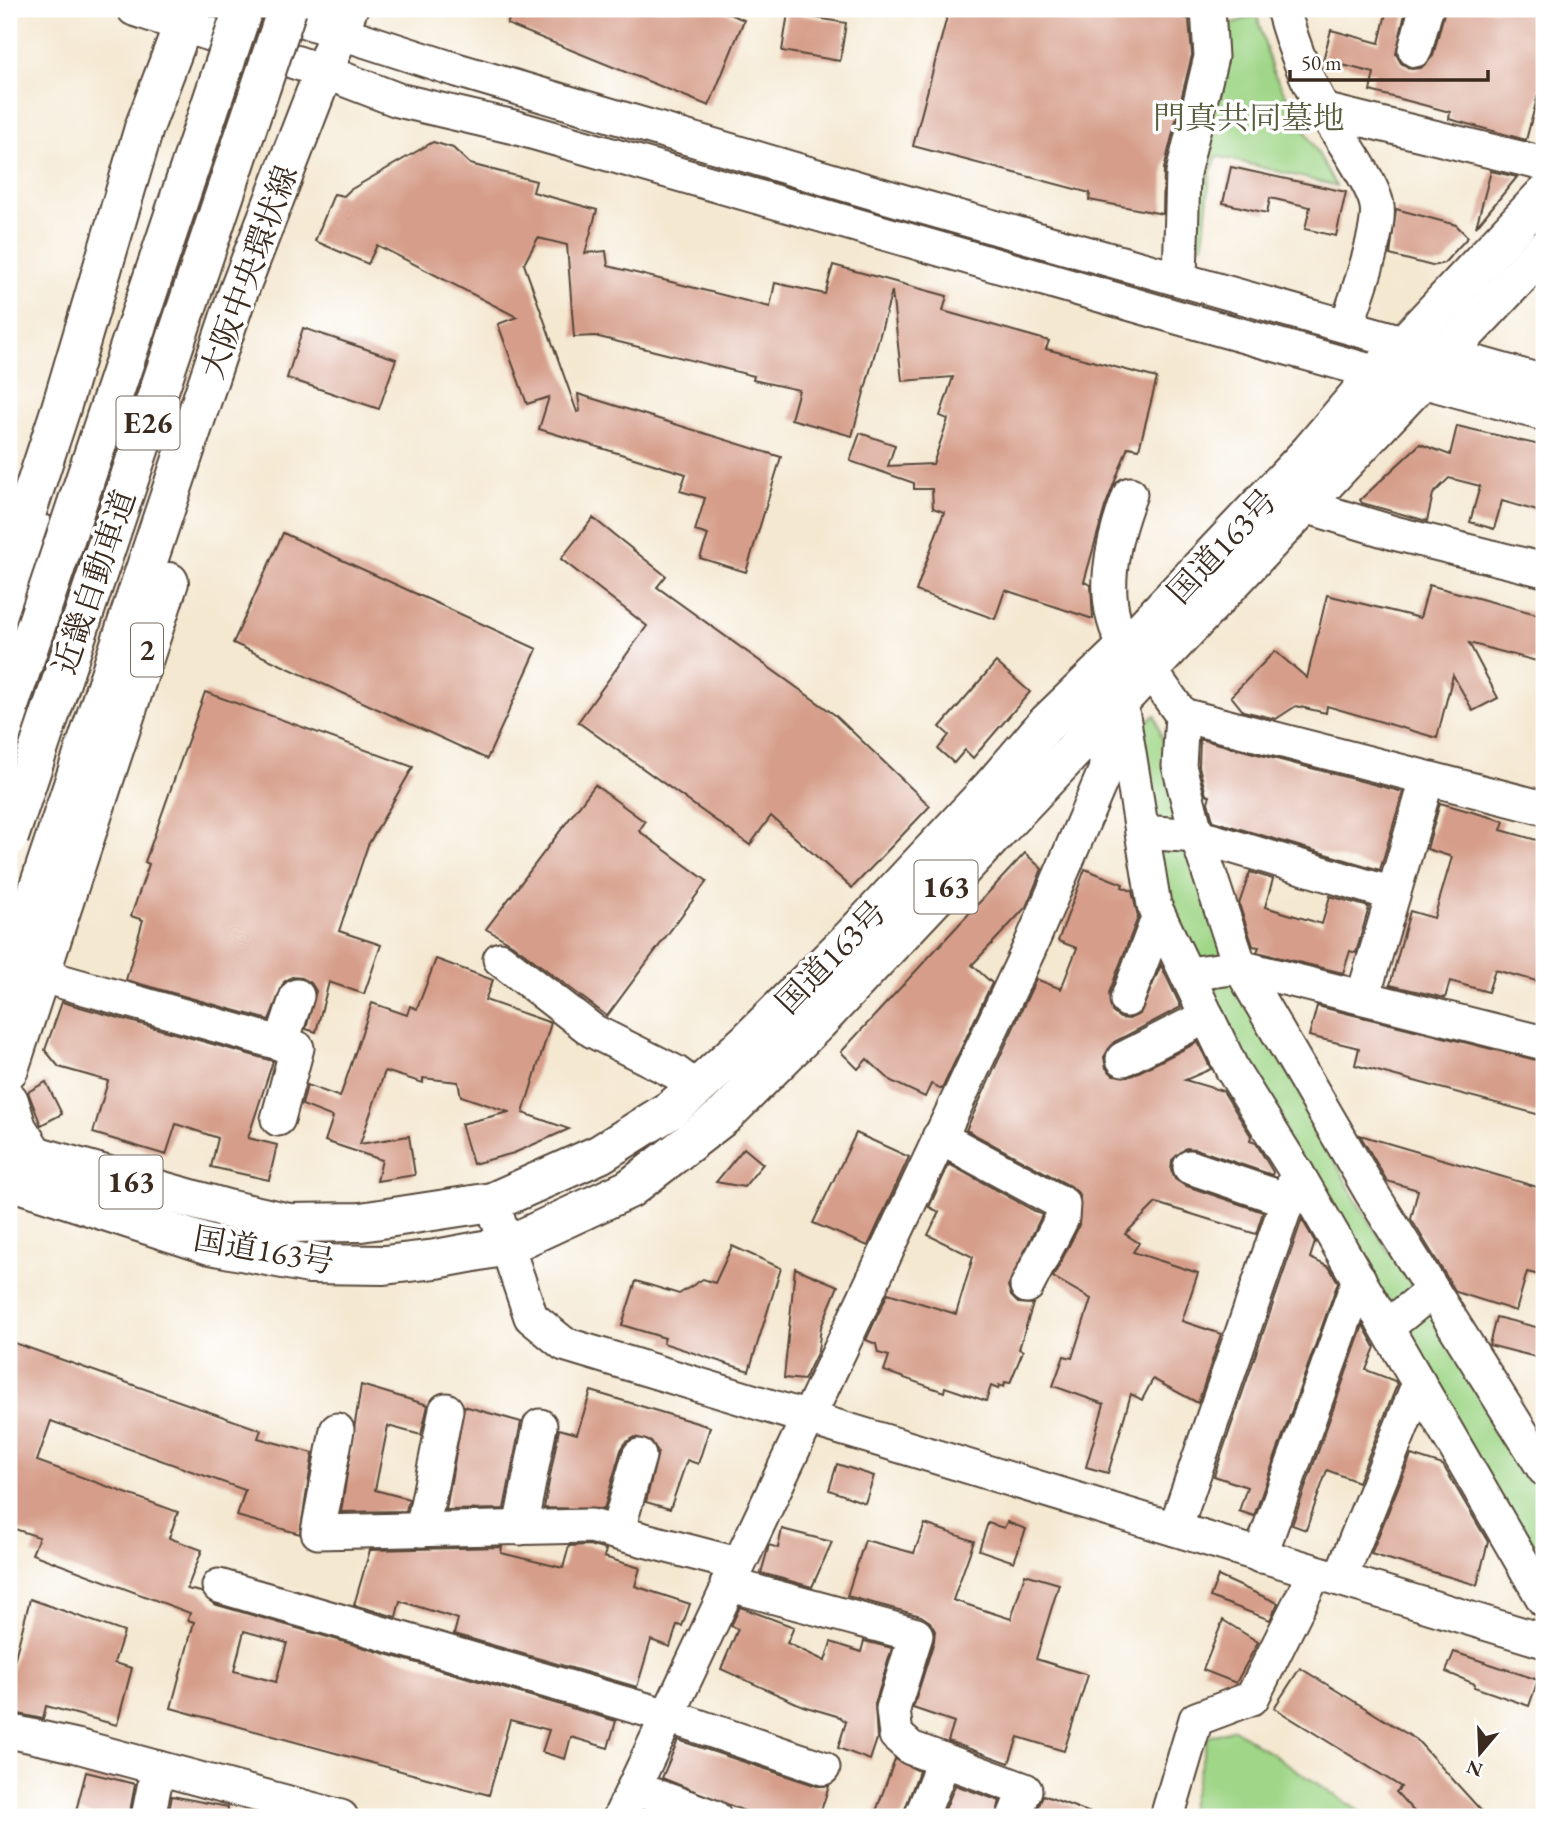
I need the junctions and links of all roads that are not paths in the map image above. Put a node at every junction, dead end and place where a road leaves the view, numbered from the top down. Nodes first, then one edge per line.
1 (134, 9) edge
2 (243, 9) edge
3 (265, 9) edge
4 (287, 9) edge
5 (1209, 9) edge
6 (1283, 9) edge
7 (1426, 9) edge
8 (186, 16) edge
9 (344, 20) edge
10 (249, 46) junction
11 (1415, 50) dead end
12 (325, 72) junction
13 (1324, 110) junction
14 (1544, 164) edge
15 (1544, 195) edge
16 (266, 226) junction
17 (1544, 250) edge
18 (1180, 278) junction
19 (236, 298) junction
20 (1347, 325) junction
21 (1408, 342) junction
22 (1434, 369) junction
23 (1377, 373) junction
24 (70, 378) junction
25 (1544, 382) edge
26 (1544, 414) edge
27 (1130, 494) dead end
28 (9, 500) edge
29 (1302, 505) junction
30 (9, 566) edge
31 (1544, 570) edge
32 (9, 643) edge
33 (1138, 659) junction
34 (1117, 704) junction
35 (9, 706) edge
36 (1182, 715) junction
37 (9, 772) edge
38 (1427, 780) junction
39 (1544, 808) edge
40 (1142, 832) junction
41 (1198, 836) junction
42 (9, 837) edge
43 (1393, 894) junction
44 (1159, 916) junction
45 (499, 959) dead end
46 (1240, 967) junction
47 (1188, 974) junction
48 (24, 975) edge
49 (297, 996) dead end
50 (1363, 997) junction
51 (1127, 1000) dead end
52 (1207, 1016) junction
53 (1544, 1043) edge
54 (281, 1044) junction
55 (1123, 1059) dead end
56 (9, 1069) edge
57 (697, 1088) junction
58 (9, 1101) edge
59 (278, 1119) dead end
60 (939, 1137) junction
61 (17, 1161) edge
62 (1190, 1167) dead end
63 (1292, 1186) junction
64 (9, 1201) edge
65 (492, 1202) junction
66 (83, 1204) junction
67 (506, 1246) junction
68 (1359, 1279) junction
69 (1027, 1286) dead end
70 (1432, 1291) junction
71 (1387, 1327) junction
72 (1419, 1382) junction
73 (446, 1410) dead end
74 (806, 1419) junction
75 (540, 1426) dead end
76 (337, 1430) dead end
77 (639, 1456) dead end
78 (1544, 1469) edge
79 (520, 1528) junction
80 (1175, 1529) junction
81 (422, 1530) junction
82 (617, 1533) junction
83 (1260, 1556) junction
84 (732, 1574) junction
85 (1327, 1576) junction
86 (219, 1586) dead end
87 (1544, 1600) edge
88 (1544, 1641) edge
89 (668, 1716) junction
90 (9, 1731) edge
91 (944, 1760) junction
92 (158, 1768) junction
93 (823, 1768) dead end
94 (627, 1803) edge
95 (1020, 1804) edge
96 (148, 1817) edge
97 (341, 1817) edge
98 (713, 1817) edge
99 (921, 1817) edge
100 (1167, 1817) edge

1 - 8 street
2 - 35 main road, 近畿自動車道 / E26, bridge
3 - 9 street
3 - 10 main road
4 - 42 main road, 近畿自動車道 / E26, bridge
5 - 18 street
6 - 13 street
7 - 11 street
8 - 10 street
8 - 24 main road
9 - 12 main road, 大阪中央環状線 / 2
9 - 18 street
10 - 12 street
12 - 16 main road, 大阪中央環状線 / 2
12 - 23 street
13 - 14 street
13 - 20 street
15 - 21 main road, 国道163号 / 163
16 - 19 main road, 大阪中央環状線 / 2
16 - 48 main road, 2
17 - 22 main road, 国道163号 / 163
18 - 20 street
19 - 37 main road
19 - 48 main road, 大阪中央環状線 / 2
20 - 21 street
21 - 22 street
21 - 23 main road, 国道163号 / 163
22 - 23 street
22 - 25 street
22 - 26 street
22 - 29 main road, 国道163号 / 163
23 - 33 main road, 国道163号 / 163
24 - 28 main road
24 - 30 main road
24 - 32 main road
27 - 33 street
29 - 31 street
29 - 33 main road, 国道163号 / 163
33 - 34 main road, 国道163号 / 163
33 - 36 street
33 - 57 main road, 国道163号 / 163
34 - 40 street
34 - 60 street
34 - 67 main road, 国道163号 / 163
36 - 38 street
36 - 41 street
38 - 39 street
38 - 43 street
40 - 41 street
40 - 44 street
41 - 43 street
41 - 46 street
43 - 50 street
44 - 47 street
44 - 51 street
45 - 57 street
46 - 47 street
46 - 50 street
46 - 70 street
47 - 52 street
48 - 54 street
48 - 56 main road, 2
49 - 54 street
50 - 53 street
52 - 55 street
52 - 63 street
54 - 59 street
57 - 65 main road, 国道163号 / 163
58 - 61 main road
60 - 69 street
60 - 74 street
61 - 65 main road, 国道163号 / 163
61 - 66 main road, 国道163号 / 163
62 - 63 street
63 - 68 street
63 - 80 street
64 - 66 main road
65 - 67 street
66 - 67 main road, 国道163号 / 163
67 - 74 street
68 - 71 street
68 - 83 street
70 - 71 street
70 - 78 street
71 - 72 street
72 - 85 street
72 - 87 street
73 - 81 street
74 - 80 street
74 - 84 street
75 - 79 street
76 - 81 street
77 - 82 street
79 - 81 street
79 - 82 street
80 - 83 street
82 - 84 street
83 - 85 street
84 - 89 street
84 - 91 street
85 - 88 street
85 - 100 street
86 - 89 street
89 - 93 street
89 - 94 street
90 - 92 street
91 - 95 street
91 - 99 street
92 - 96 street
92 - 97 street
94 - 98 street

